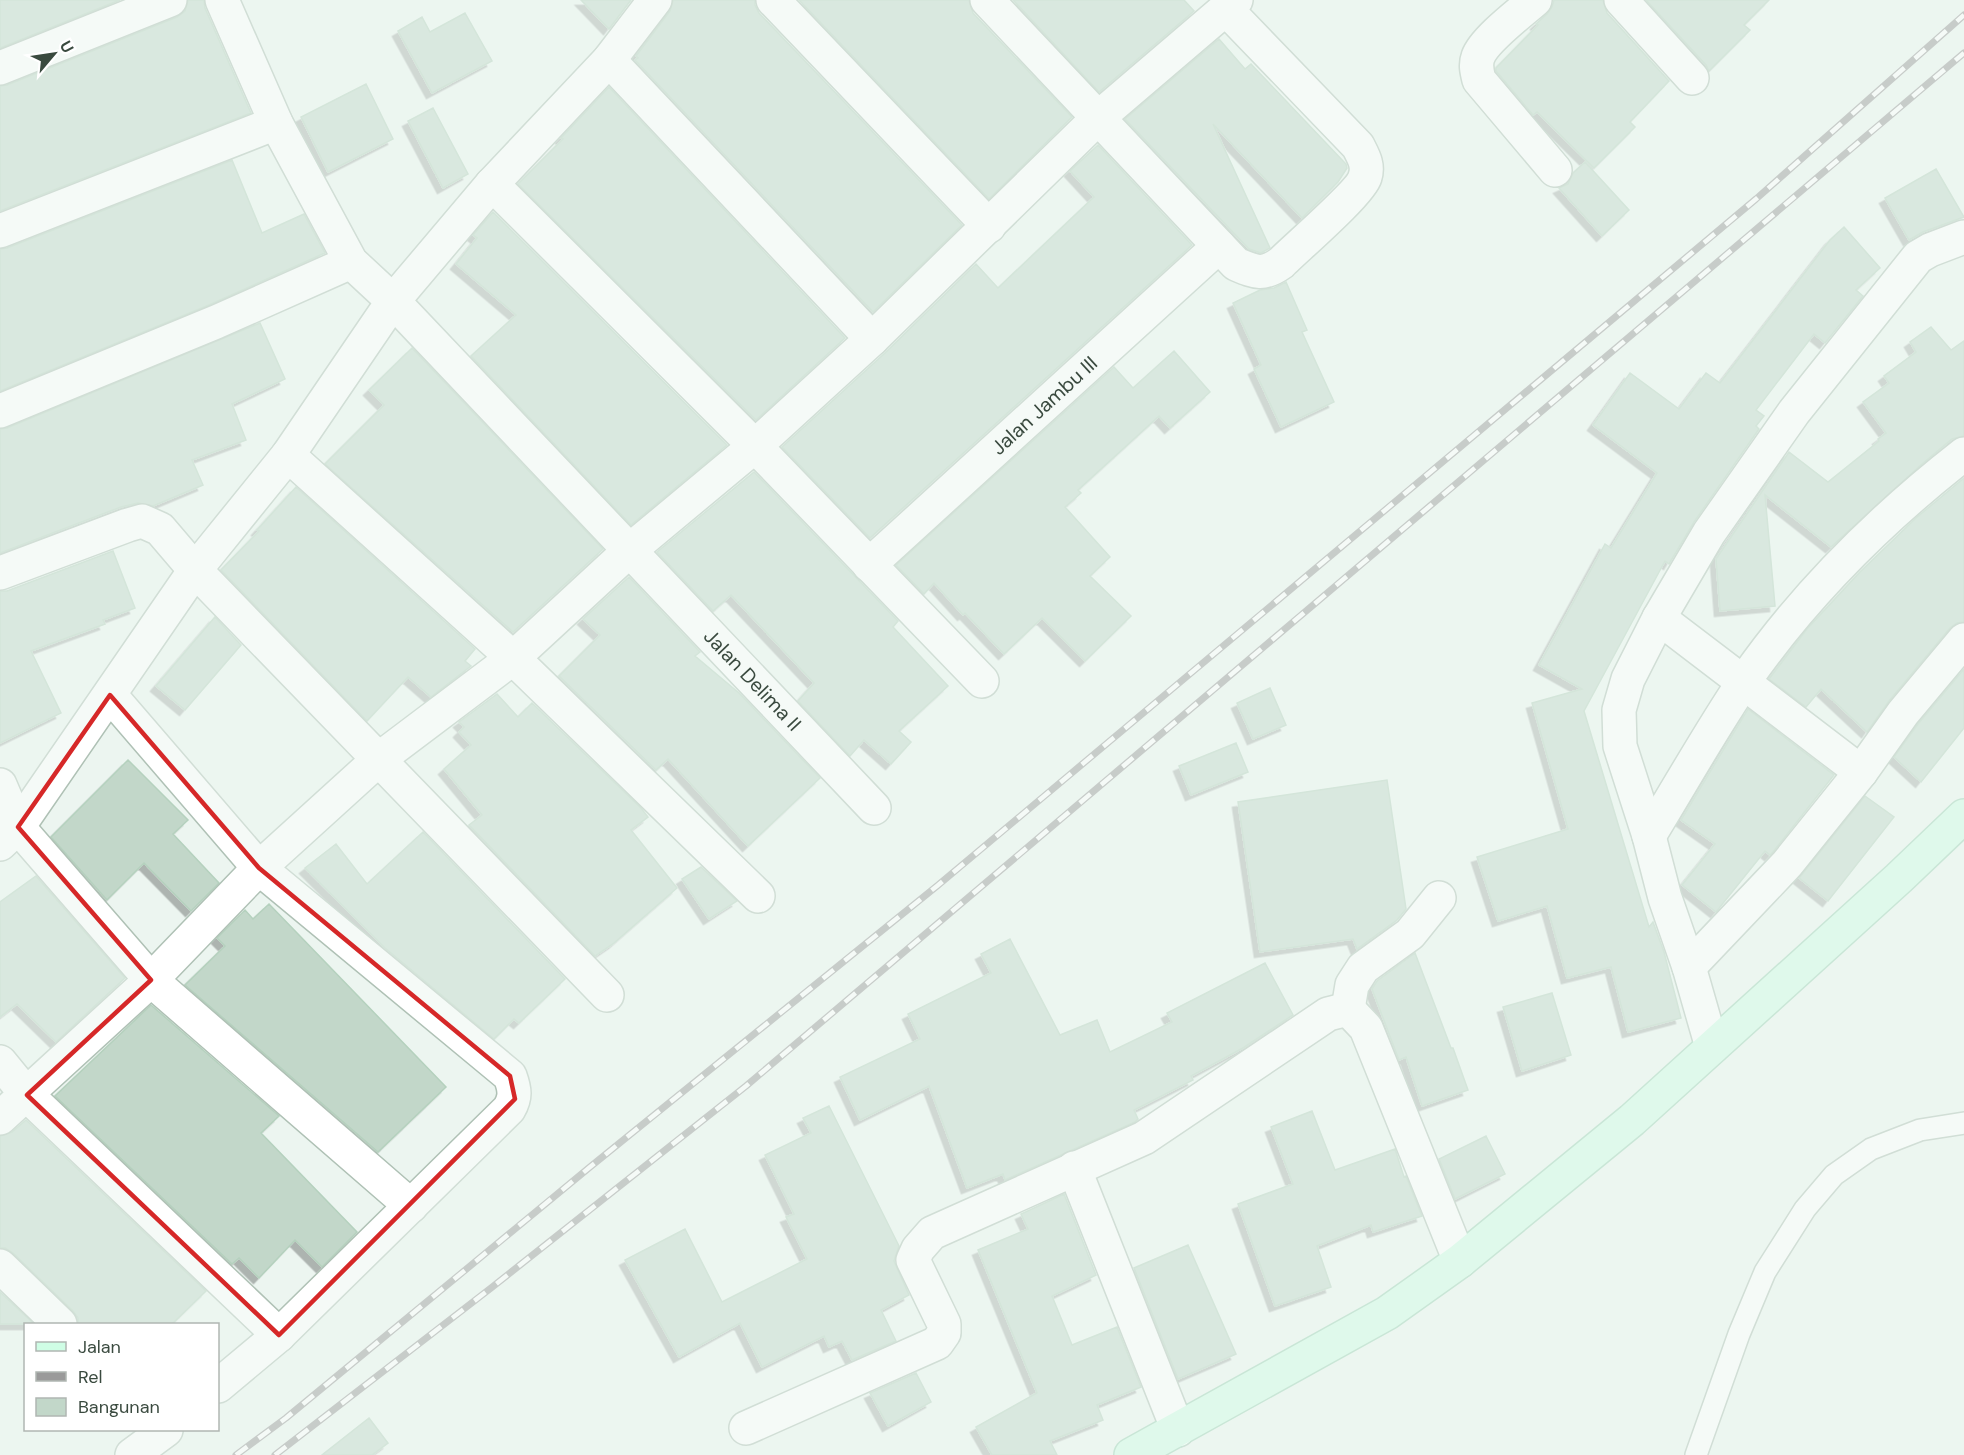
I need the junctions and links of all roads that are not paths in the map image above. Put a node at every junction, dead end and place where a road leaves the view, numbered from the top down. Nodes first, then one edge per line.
1 (170, 0) edge
2 (222, 0) edge
3 (655, 0) edge
4 (773, 0) edge
5 (987, 0) edge
6 (1535, 0) edge
7 (1621, 0) edge
8 (1231, 4) edge
9 (609, 60) junction
10 (0, 68) edge
11 (1692, 78) dead end
12 (1099, 117) junction
13 (276, 123) junction
14 (1555, 170) dead end
15 (492, 184) junction
16 (989, 226) junction
17 (0, 231) edge
18 (1964, 237) edge
19 (1219, 246) junction
20 (351, 262) junction
21 (393, 301) junction
22 (872, 339) junction
23 (0, 411) edge
24 (756, 446) junction
25 (288, 454) junction
26 (1964, 454) edge
27 (630, 550) junction
28 (869, 565) junction
29 (195, 570) junction
30 (0, 573) edge
31 (1659, 618) junction
32 (1964, 640) edge
33 (513, 658) junction
34 (982, 681) dead end
35 (1744, 681) junction
36 (111, 696) junction
37 (379, 759) junction
38 (1861, 772) junction
39 (0, 785) edge
40 (874, 808) dead end
41 (1964, 816) edge
42 (9, 836) edge
43 (1649, 836) junction
44 (259, 868) junction
45 (758, 896) dead end
46 (1439, 898) dead end
47 (1689, 967) junction
48 (152, 980) junction
49 (607, 995) dead end
50 (1348, 1009) junction
51 (1712, 1047) junction
52 (0, 1062) edge
53 (27, 1095) junction
54 (0, 1118) edge
55 (1964, 1123) edge
56 (1074, 1168) junction
57 (411, 1206) junction
58 (1460, 1261) junction
59 (0, 1266) edge
60 (59, 1323) edge
61 (279, 1335) junction
62 (219, 1385) edge
63 (746, 1428) dead end
64 (1178, 1430) junction
65 (165, 1431) edge
66 (132, 1455) edge
67 (1131, 1455) edge
68 (1696, 1455) edge

1 - 10 street
2 - 13 street, Jalan Delima II
3 - 9 street
4 - 16 street
5 - 12 street
6 - 14 street
7 - 11 street
8 - 12 street
8 - 19 street
9 - 15 street
9 - 22 street
12 - 16 street
12 - 19 street
13 - 17 street
13 - 20 street, Jalan Delima II
15 - 21 street
15 - 24 street
16 - 22 street
18 - 31 street
19 - 28 street, Jalan Jambu III
20 - 21 street, Jalan Delima II
20 - 23 street
21 - 25 street
21 - 27 street, Jalan Delima II
22 - 24 street
24 - 27 street
24 - 28 street
25 - 29 street
25 - 33 street
26 - 35 street
27 - 33 street
27 - 40 street, Jalan Delima II
28 - 34 street
29 - 30 street
29 - 36 street
29 - 37 street
31 - 35 street
31 - 43 street
32 - 38 street
33 - 37 street
33 - 45 street
35 - 38 street
35 - 43 street
36 - 42 street
36 - 44 street
37 - 44 street
37 - 49 street
38 - 47 street
39 - 42 street
41 - 51 street
42 - 48 street
43 - 47 street
44 - 48 street
44 - 57 street
46 - 50 street
47 - 51 street
48 - 53 street
48 - 57 street
50 - 56 street
50 - 58 street
51 - 58 street
52 - 53 street
53 - 54 street
53 - 61 street
55 - 68 lane
56 - 63 street
56 - 64 street
57 - 61 street
58 - 64 street
59 - 60 street
61 - 62 street
64 - 67 street
65 - 66 street

